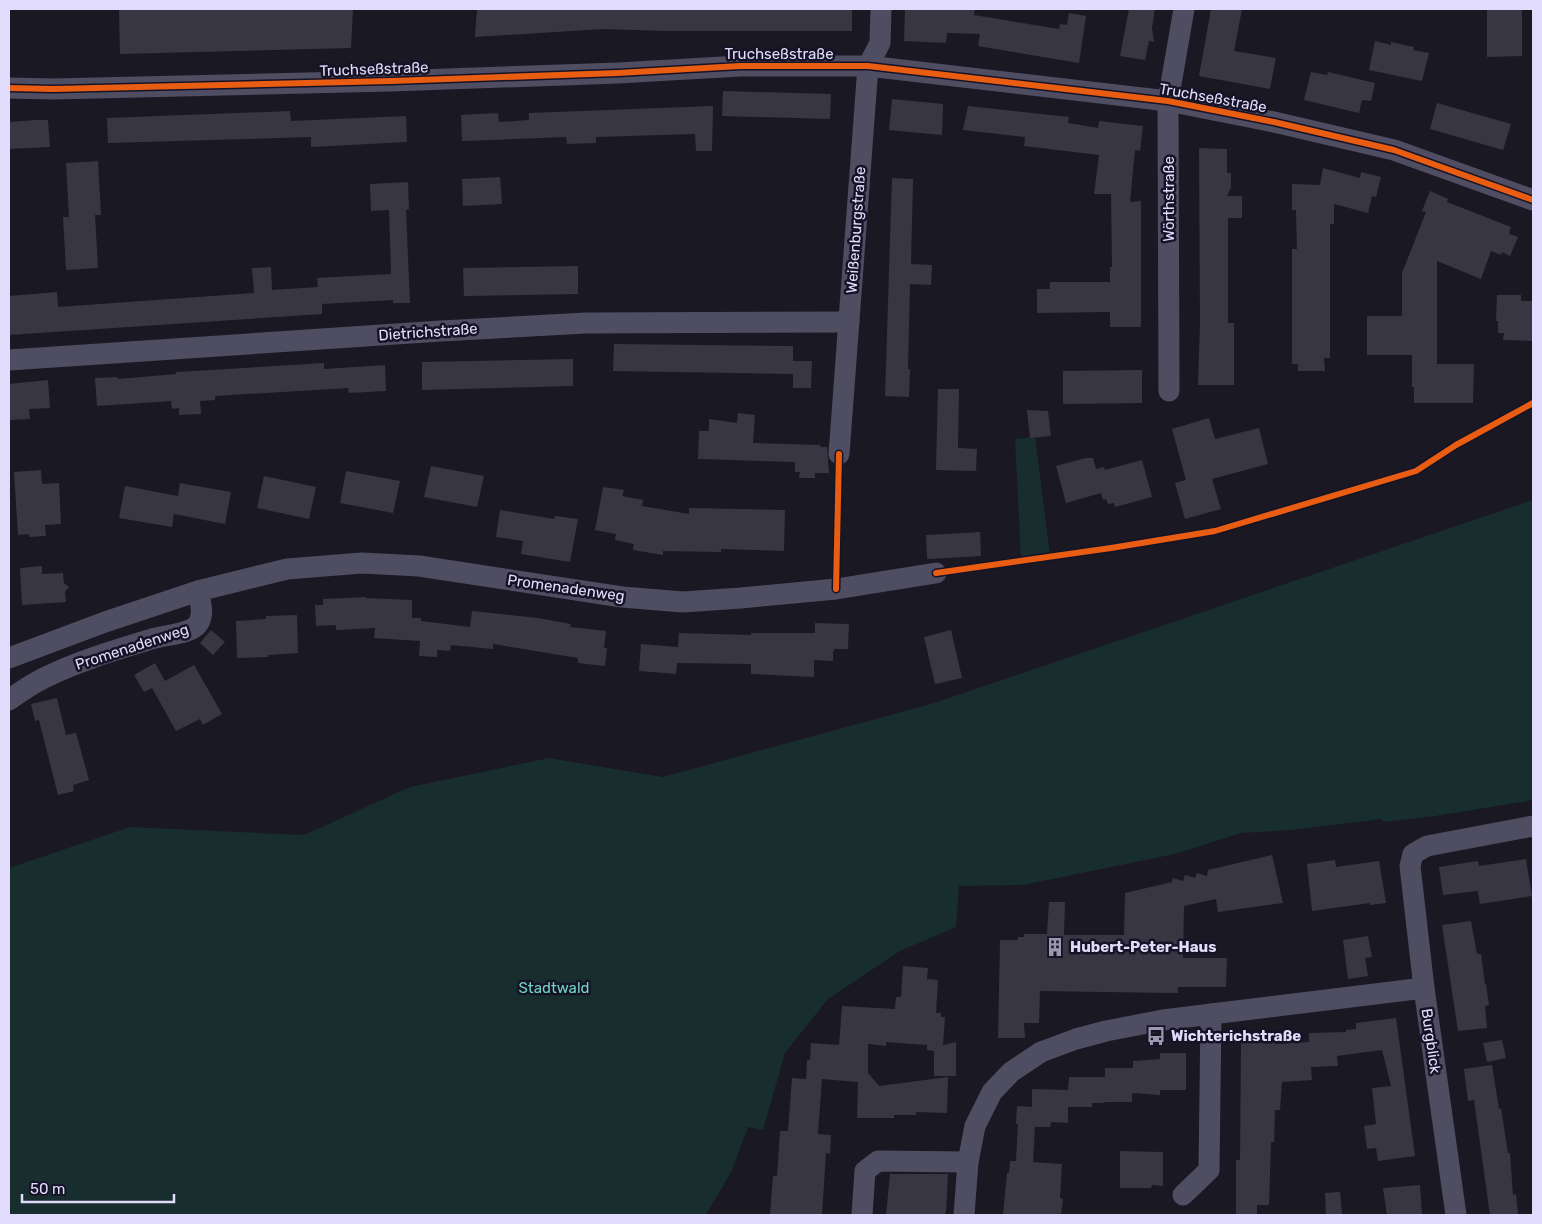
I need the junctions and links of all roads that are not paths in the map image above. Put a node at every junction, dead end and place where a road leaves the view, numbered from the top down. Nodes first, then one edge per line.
1 (881, 9) edge
2 (1184, 9) edge
3 (868, 66) junction
4 (9, 88) edge
5 (1168, 101) junction
6 (1533, 200) edge
7 (849, 322) junction
8 (9, 360) edge
9 (1169, 391) dead end
10 (839, 454) dead end
11 (936, 573) dead end
12 (198, 591) junction
13 (9, 658) edge
14 (9, 700) edge
15 (1533, 826) edge
16 (1424, 988) junction
17 (1211, 1014) junction
18 (968, 1162) junction
19 (1183, 1195) dead end
20 (862, 1215) edge
21 (964, 1215) edge
22 (1456, 1215) edge

1 - 3 street, Weißenburgstraße
2 - 5 street, Wörthstraße
3 - 4 street, Truchseßstraße
3 - 5 street, Truchseßstraße
3 - 7 street, Weißenburgstraße
5 - 6 street, Truchseßstraße
5 - 9 street, Wörthstraße
7 - 8 street, Dietrichstraße
7 - 10 street, Weißenburgstraße
11 - 12 street, Promenadenweg
12 - 13 street, Promenadenweg
12 - 14 street, Promenadenweg
15 - 16 street, Burgblick
16 - 17 street
16 - 22 street, Burgblick
17 - 18 street
17 - 19 street
18 - 20 street
18 - 21 street

